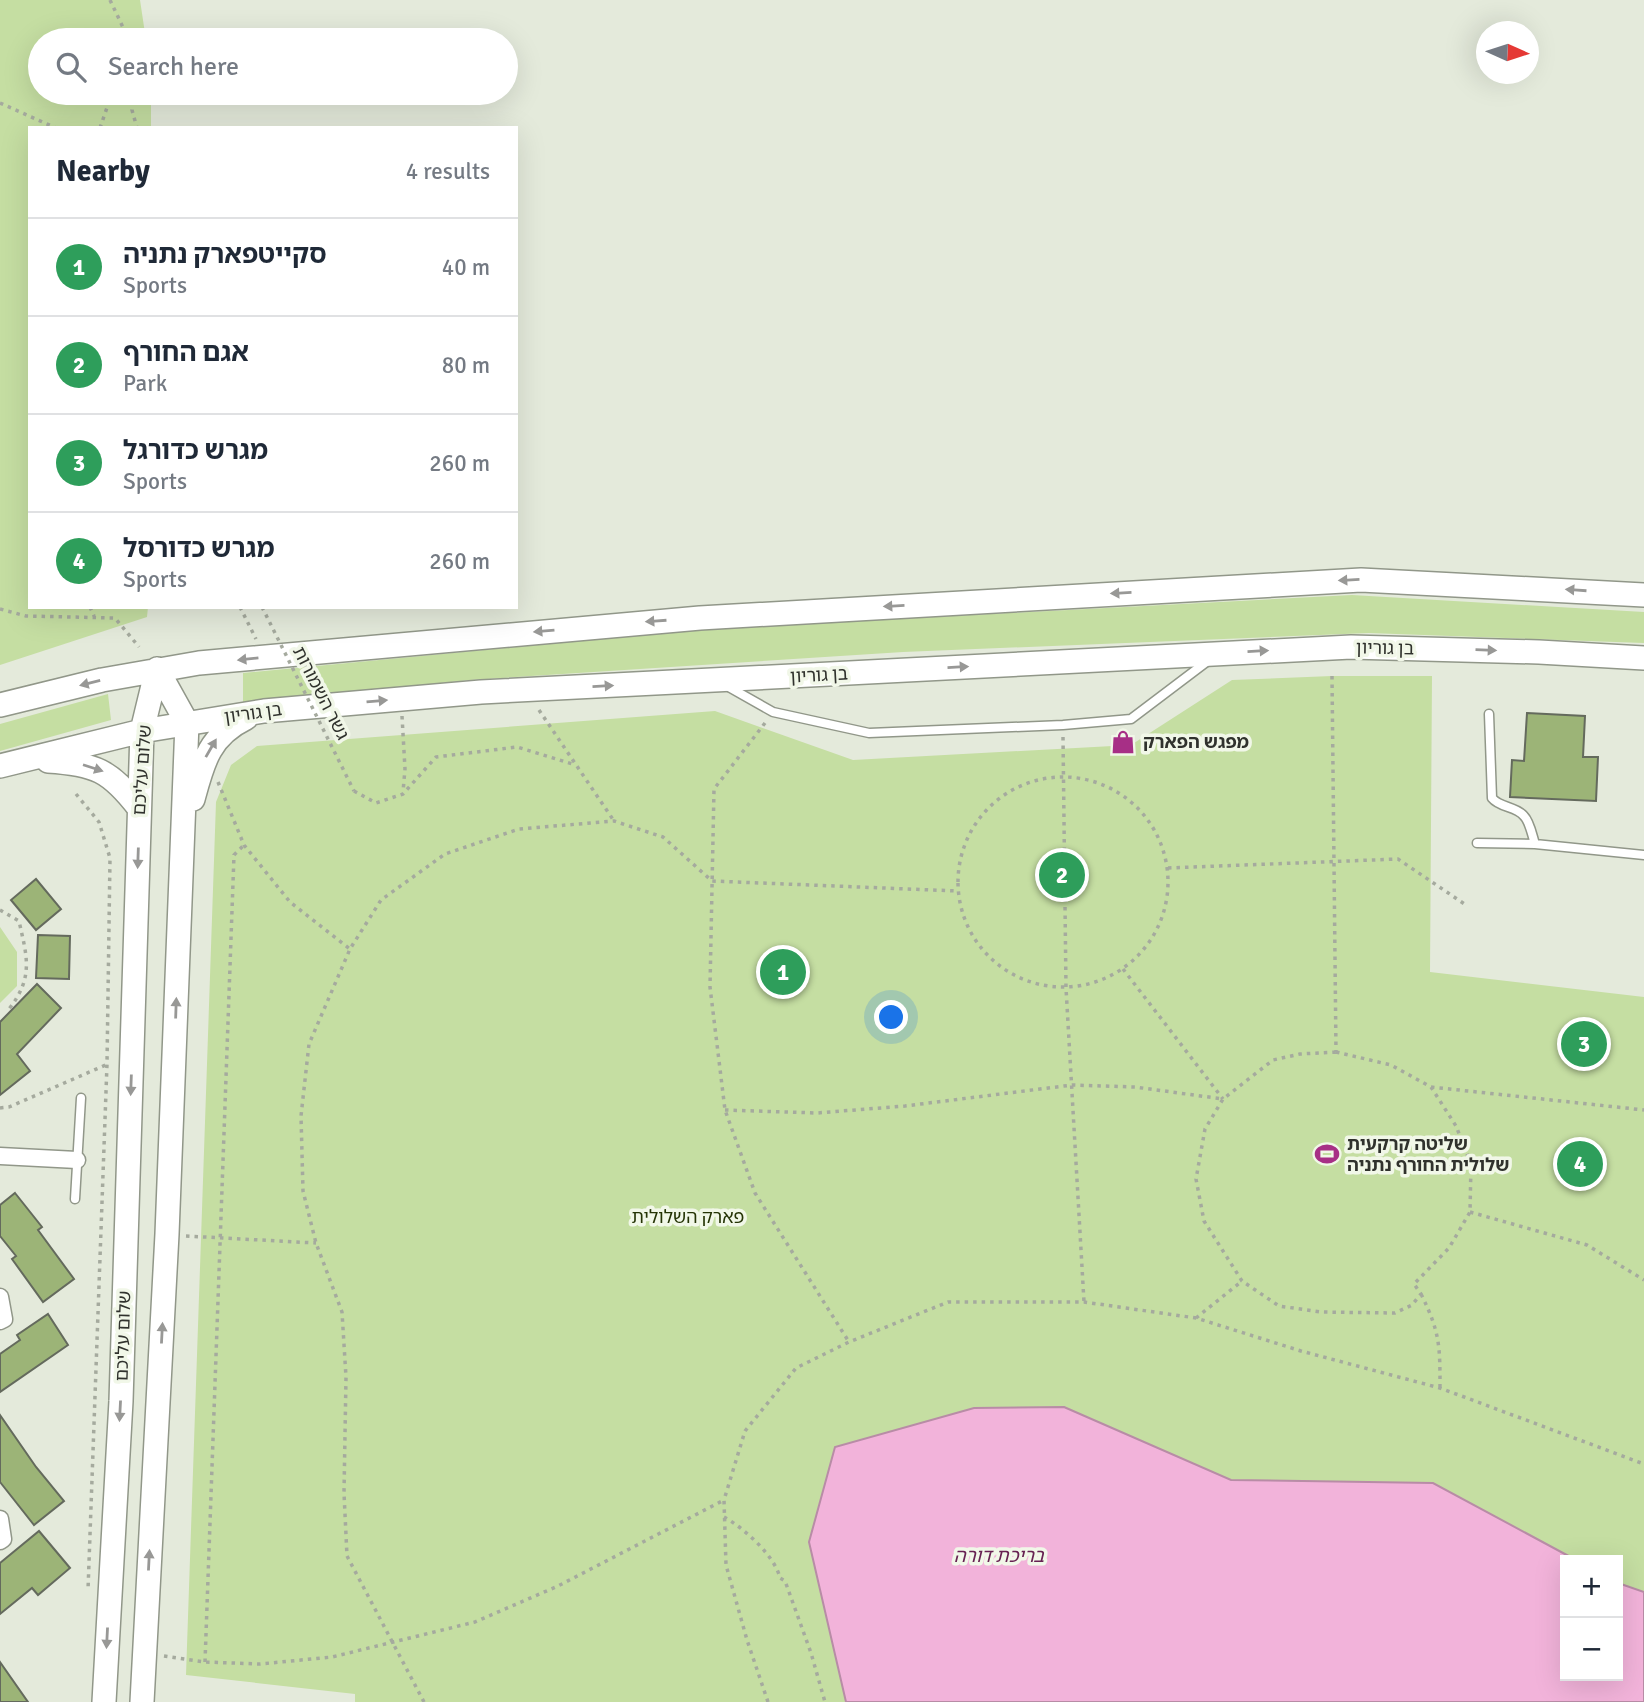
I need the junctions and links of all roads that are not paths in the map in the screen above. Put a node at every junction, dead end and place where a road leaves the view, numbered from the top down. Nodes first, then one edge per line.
1 (1644, 595) edge
2 (1219, 653) junction
3 (1644, 658) edge
4 (157, 669) junction
5 (718, 681) junction
6 (0, 705) edge
7 (264, 711) junction
8 (1489, 715) dead end
9 (187, 723) junction
10 (142, 732) junction
11 (31, 759) junction
12 (0, 766) edge
13 (139, 808) junction
14 (183, 836) junction
15 (1477, 843) dead end
16 (1535, 844) junction
17 (1644, 855) edge
18 (80, 1098) dead end
19 (0, 1156) edge
20 (77, 1160) junction
21 (75, 1199) dead end
22 (0, 1297) edge
23 (0, 1321) edge
24 (0, 1519) edge
25 (0, 1541) edge
26 (103, 1702) edge
27 (142, 1702) edge

1 -> 4 main road
2 -> 3 main road, בן גוריון
5 -> 2 main road, בן גוריון
2 - 5 lane
4 -> 6 main road
4 - 9 main road
4 - 10 main road, שלום עליכם
7 -> 5 main road, בן גוריון
7 - 9 main road, בן גוריון
14 -> 7 main road
8 - 16 lane
9 - 10 main road, בן גוריון
9 - 14 main road
10 - 11 main road, בן גוריון
10 - 13 main road, שלום עליכם
11 - 12 main road, בן גוריון
11 -> 13 main road
13 -> 26 main road, שלום עליכם
27 -> 14 main road
15 - 16 lane
16 - 17 lane
18 - 20 lane
19 - 20 street
20 - 21 lane
22 - 23 street
24 - 25 street

